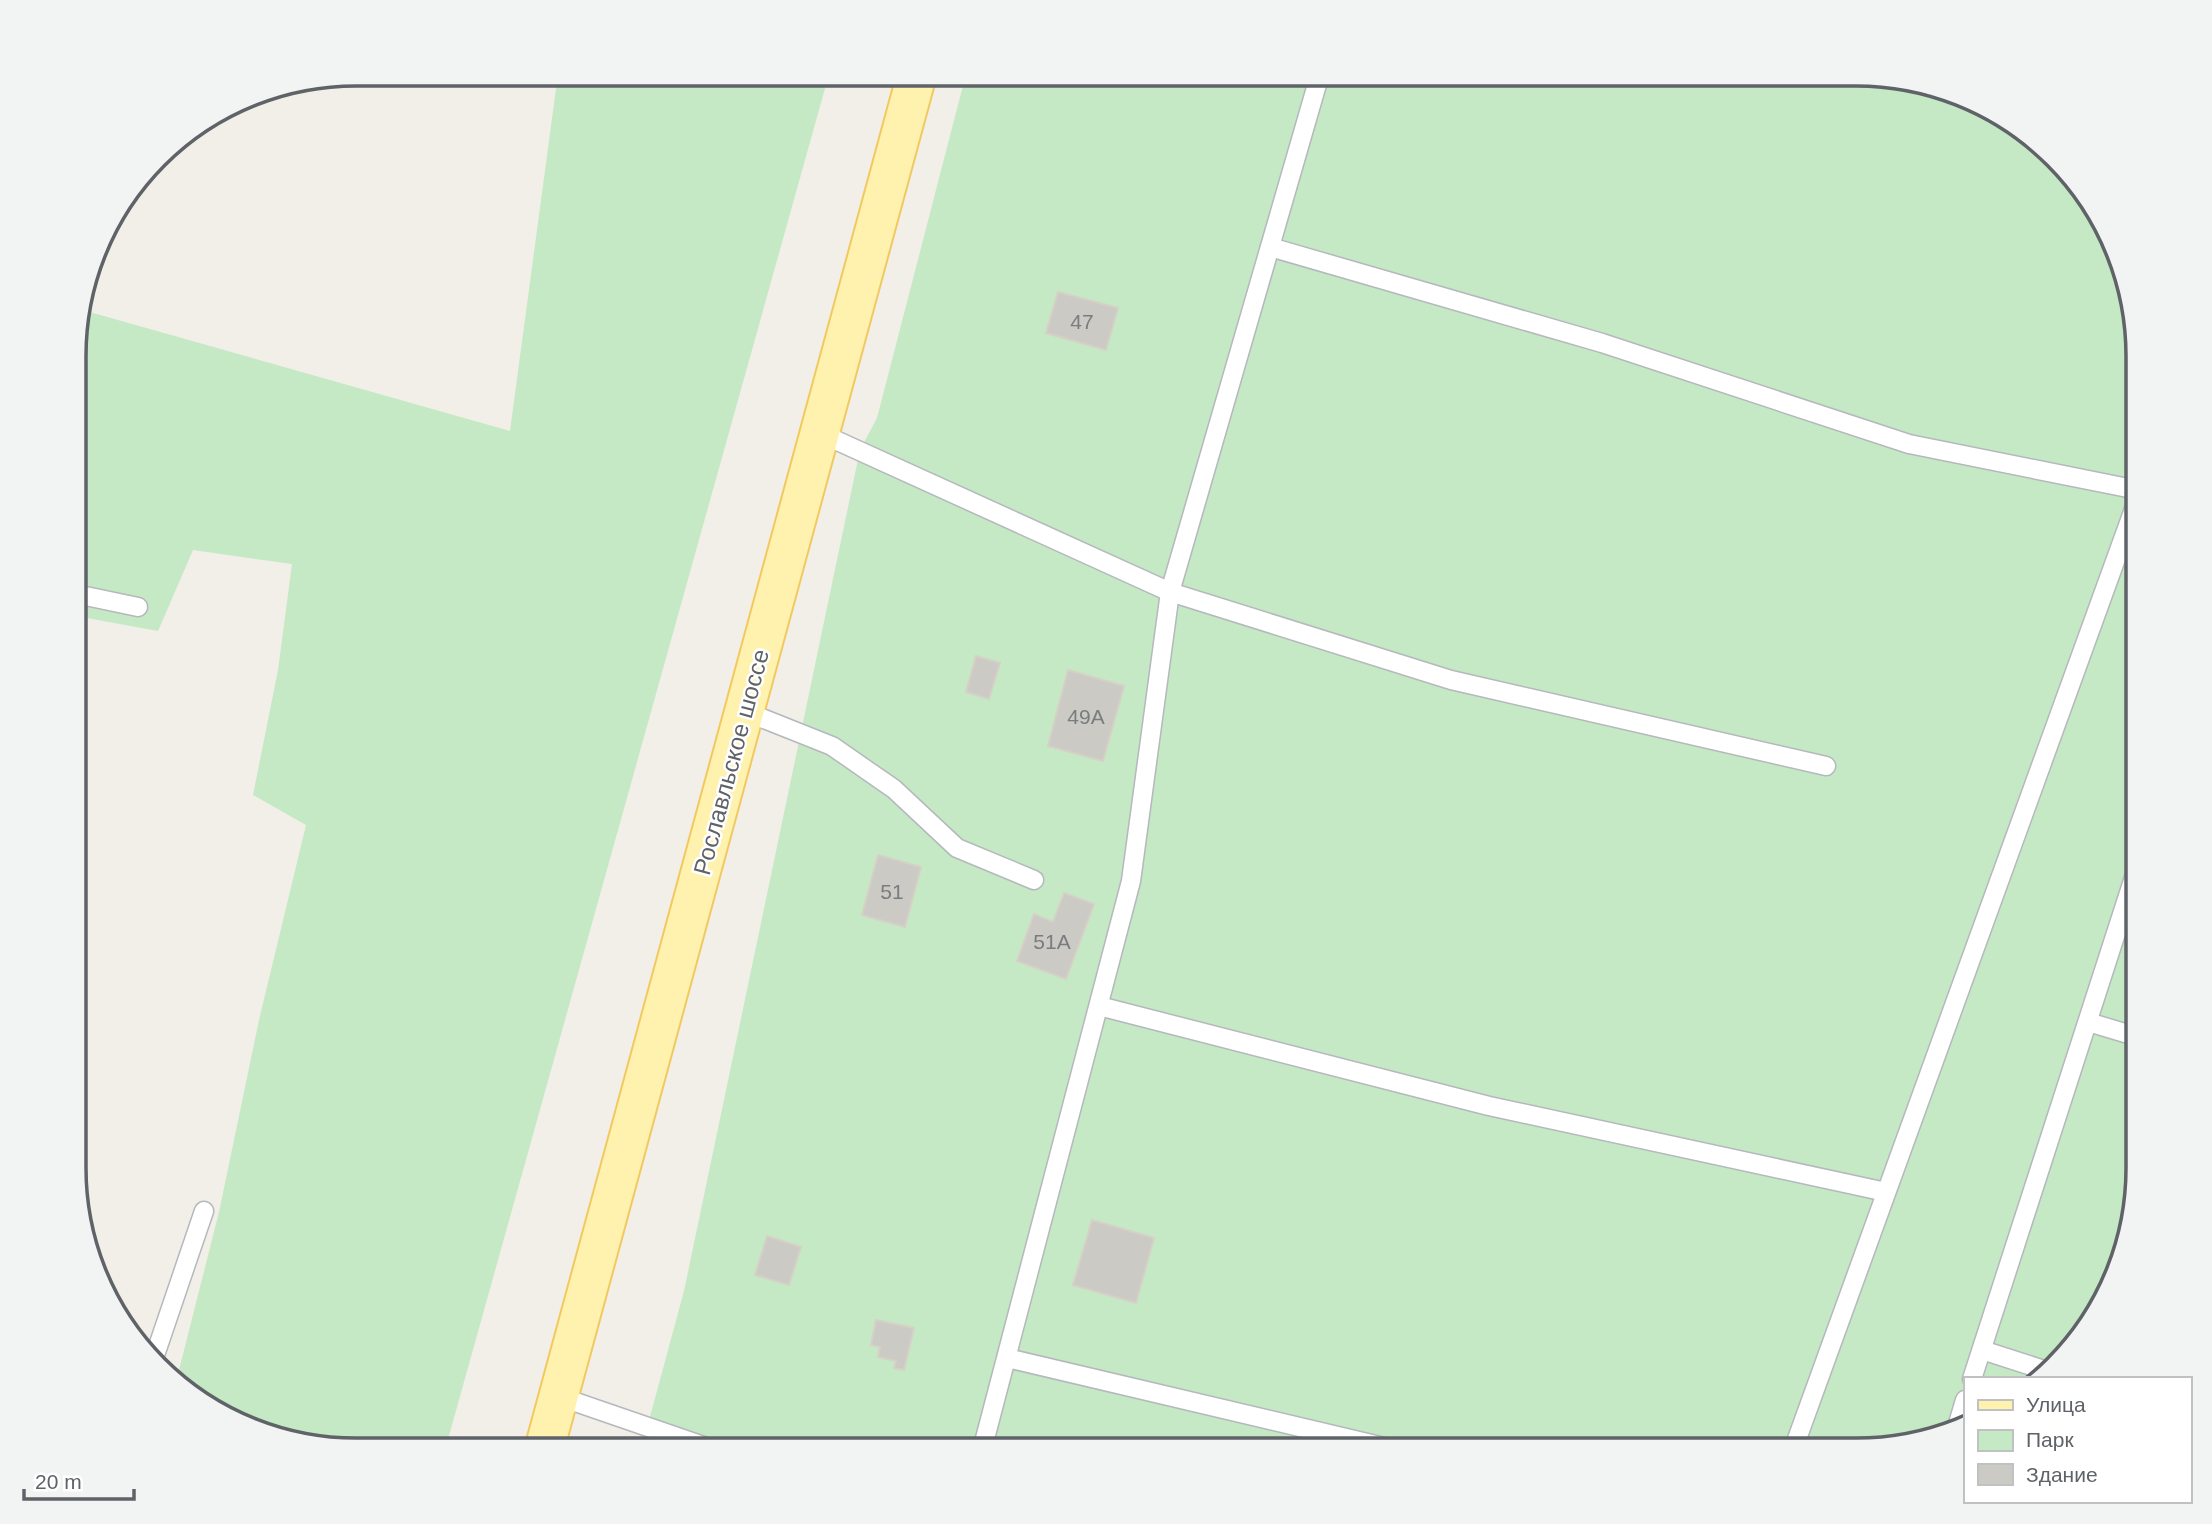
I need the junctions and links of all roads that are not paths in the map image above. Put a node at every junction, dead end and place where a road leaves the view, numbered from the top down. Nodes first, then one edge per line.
1 (914, 86) edge
2 (1317, 86) edge
3 (1270, 247) junction
4 (820, 433) junction
5 (2126, 488) edge
6 (2126, 531) edge
7 (1170, 592) junction
8 (86, 596) edge
9 (138, 607) dead end
10 (744, 711) junction
11 (1826, 766) dead end
12 (1034, 880) dead end
13 (2126, 903) edge
14 (1099, 1006) junction
15 (2088, 1022) junction
16 (2126, 1033) edge
17 (1886, 1192) junction
18 (204, 1211) dead end
19 (1982, 1349) junction
20 (157, 1350) edge
21 (1007, 1357) junction
22 (2037, 1368) edge
23 (1973, 1377) edge
24 (558, 1396) junction
25 (547, 1438) edge
26 (680, 1438) edge
27 (985, 1438) edge
28 (1347, 1438) edge
29 (1797, 1438) edge

1 - 4 main road, Рославльское шоссе
2 - 3 lane
3 - 5 lane
3 - 7 lane
4 - 7 lane
4 - 10 main road, Рославльское шоссе
6 - 17 lane
7 - 11 lane
7 - 14 lane
8 - 9 lane
10 - 12 lane
10 - 24 main road, Рославльское шоссе
13 - 15 lane
14 - 17 lane
14 - 21 lane
15 - 16 lane
15 - 19 lane
17 - 29 lane
18 - 20 lane
19 - 22 lane
19 - 23 lane
21 - 27 lane
21 - 28 lane
24 - 25 main road, Рославльское шоссе
24 - 26 lane

